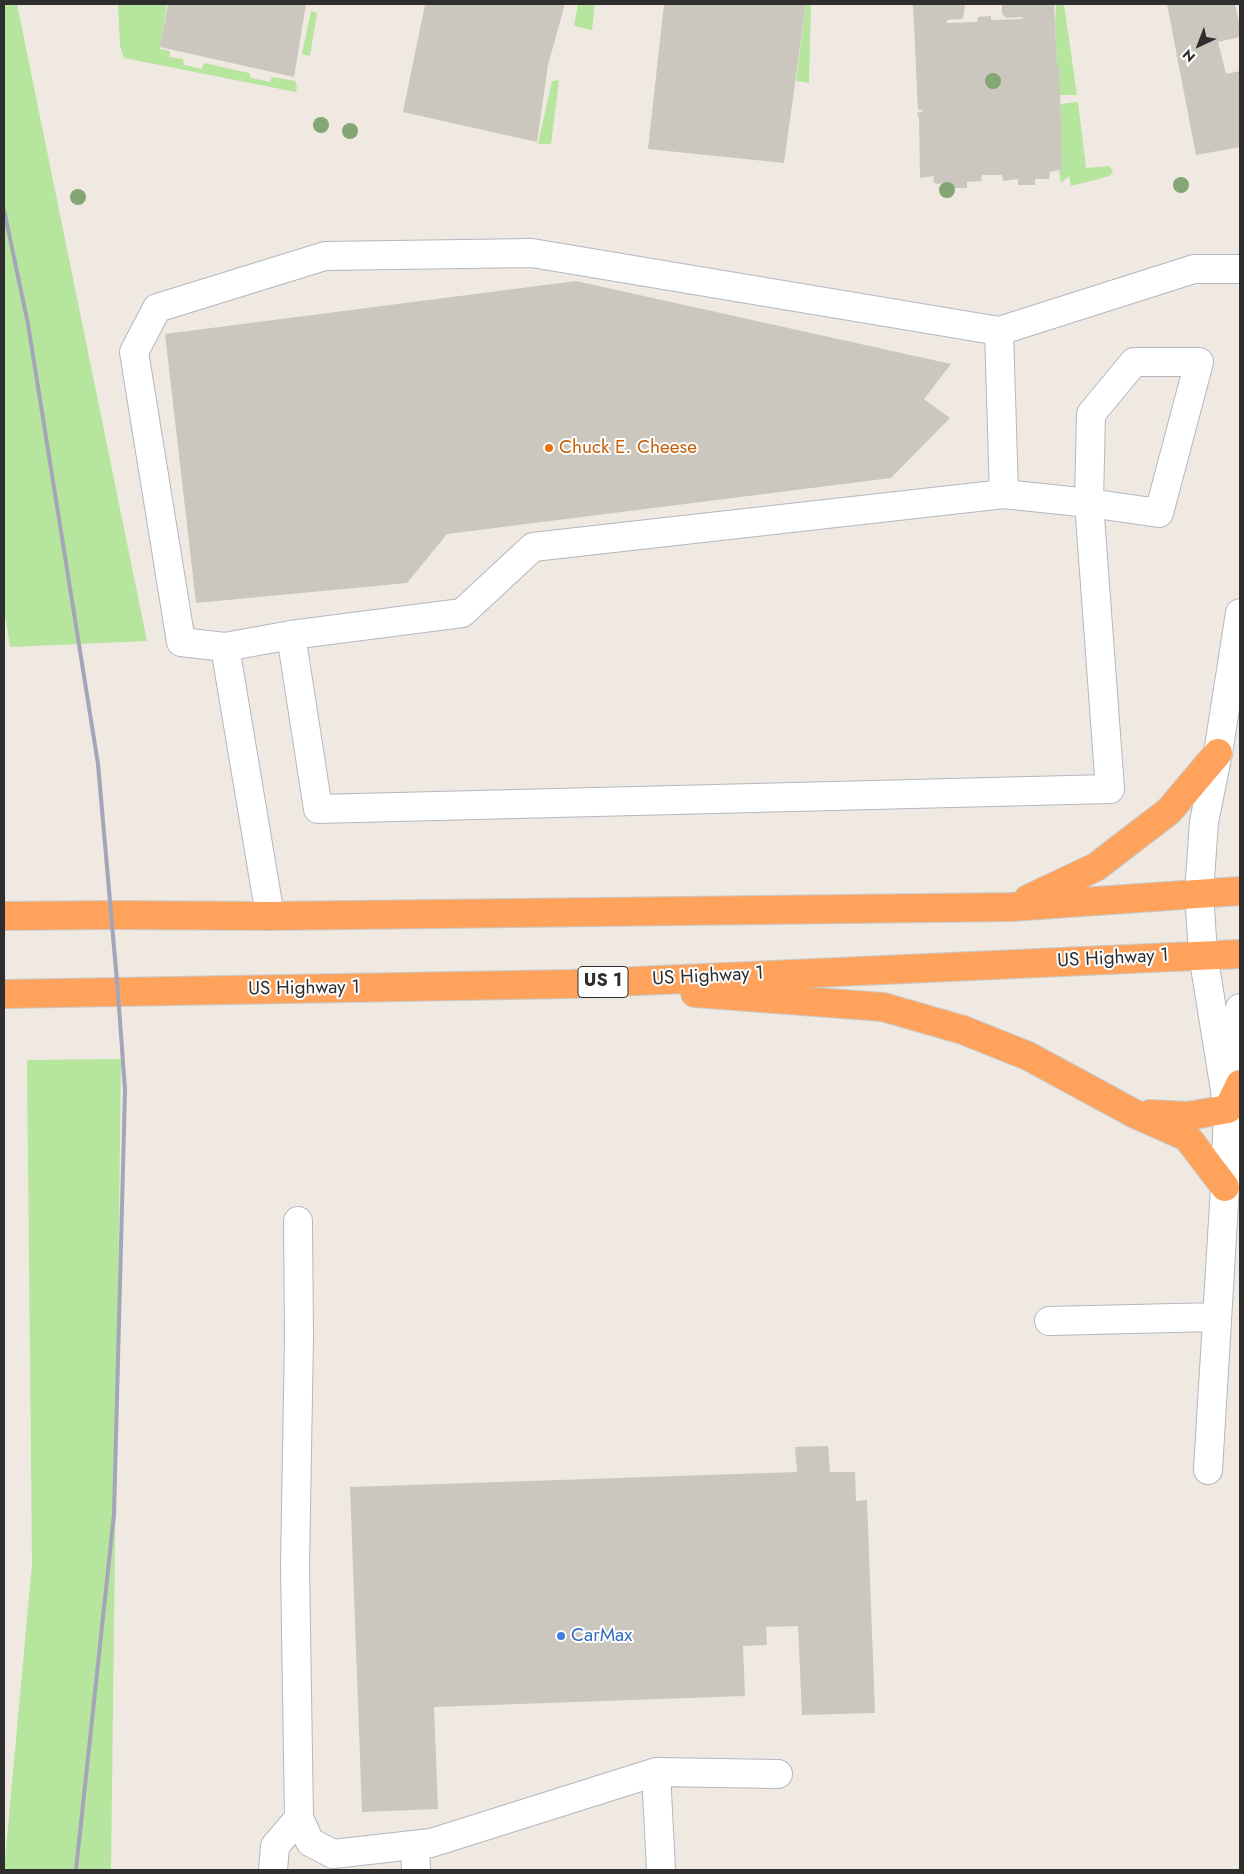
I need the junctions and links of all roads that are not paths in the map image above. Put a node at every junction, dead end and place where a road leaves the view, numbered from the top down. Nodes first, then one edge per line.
1 (1240, 269) edge
2 (999, 330) junction
3 (1004, 494) junction
4 (1089, 503) junction
5 (1240, 613) edge
6 (291, 635) junction
7 (225, 647) junction
8 (1218, 753) junction
9 (1240, 891) edge
10 (1199, 893) junction
11 (1011, 907) junction
12 (4, 916) edge
13 (270, 916) junction
14 (1203, 954) junction
15 (1240, 954) edge
16 (571, 984) junction
17 (4, 994) edge
18 (1240, 1008) edge
19 (1240, 1084) edge
20 (1228, 1108) junction
21 (1135, 1114) junction
22 (1225, 1187) junction
23 (298, 1221) dead end
24 (1218, 1316) junction
25 (1048, 1321) dead end
26 (1208, 1470) dead end
27 (656, 1772) junction
28 (778, 1774) dead end
29 (298, 1818) junction
30 (416, 1857) edge
31 (273, 1870) edge
32 (662, 1870) edge

1 - 2 street
2 - 3 street
2 - 7 street
3 - 4 street
3 - 6 street
4 - 4 street
4 - 6 street
5 - 8 street
6 - 7 street
7 - 13 street
8 - 10 street
8 - 11 highway
9 - 10 highway
10 - 11 highway
10 - 14 street
11 - 13 highway
12 - 13 highway
14 - 15 highway, US 1
14 - 16 highway, US Highway 1 / US 1
14 - 20 street
16 - 17 highway, US Highway 1 / US 1
16 - 21 highway
18 - 20 street
19 - 20 highway
20 - 21 highway
20 - 22 street
21 - 22 highway
22 - 24 street
23 - 29 street
24 - 25 street
24 - 26 street
27 - 28 street
27 - 30 street
27 - 32 street
29 - 30 street
29 - 31 street

